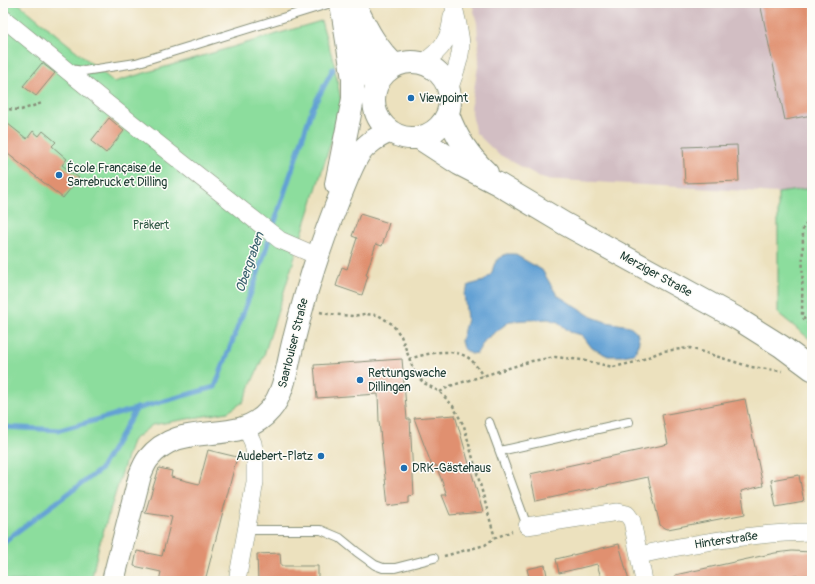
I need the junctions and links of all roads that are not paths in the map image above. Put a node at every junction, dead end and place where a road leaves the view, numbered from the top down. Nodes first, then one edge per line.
1 (331, 3) edge
2 (341, 3) edge
3 (346, 3) edge
4 (354, 3) edge
5 (453, 4) edge
6 (3, 18) edge
7 (423, 63) junction
8 (395, 65) junction
9 (66, 69) junction
10 (376, 86) junction
11 (449, 90) junction
12 (448, 114) junction
13 (384, 124) junction
14 (419, 138) junction
15 (498, 184) junction
16 (326, 231) junction
17 (317, 256) junction
18 (812, 369) edge
19 (489, 422) dead end
20 (629, 422) dead end
21 (246, 428) junction
22 (500, 450) junction
23 (527, 526) joint
24 (246, 530) junction
25 (812, 532) edge
26 (640, 556) junction
27 (434, 558) road end
28 (113, 581) edge
29 (237, 581) edge
30 (644, 581) edge

1 - 9 lane
2 - 16 main road, Saarlouiser Straße
3 - 10 main road
4 - 8 main road
5 - 7 street
5 - 11 street
6 - 9 street
7 - 8 main road
7 - 11 main road
8 - 10 main road
9 - 17 street
10 - 13 main road
11 - 12 main road
12 - 14 main road
12 - 15 main road, Merziger Straße
13 - 14 main road
13 - 16 main road, Saarlouiser Straße
14 - 15 main road, Merziger Straße
15 - 18 main road, Merziger Straße
16 - 17 main road, Saarlouiser Straße
17 - 21 main road, Saarlouiser Straße
19 - 22 lane
20 - 22 lane
21 - 24 street
21 - 28 main road
22 - 23 lane
23 - 26 street
24 - 27 lane
24 - 29 street
25 - 26 street, Hinterstraße
26 - 30 street

